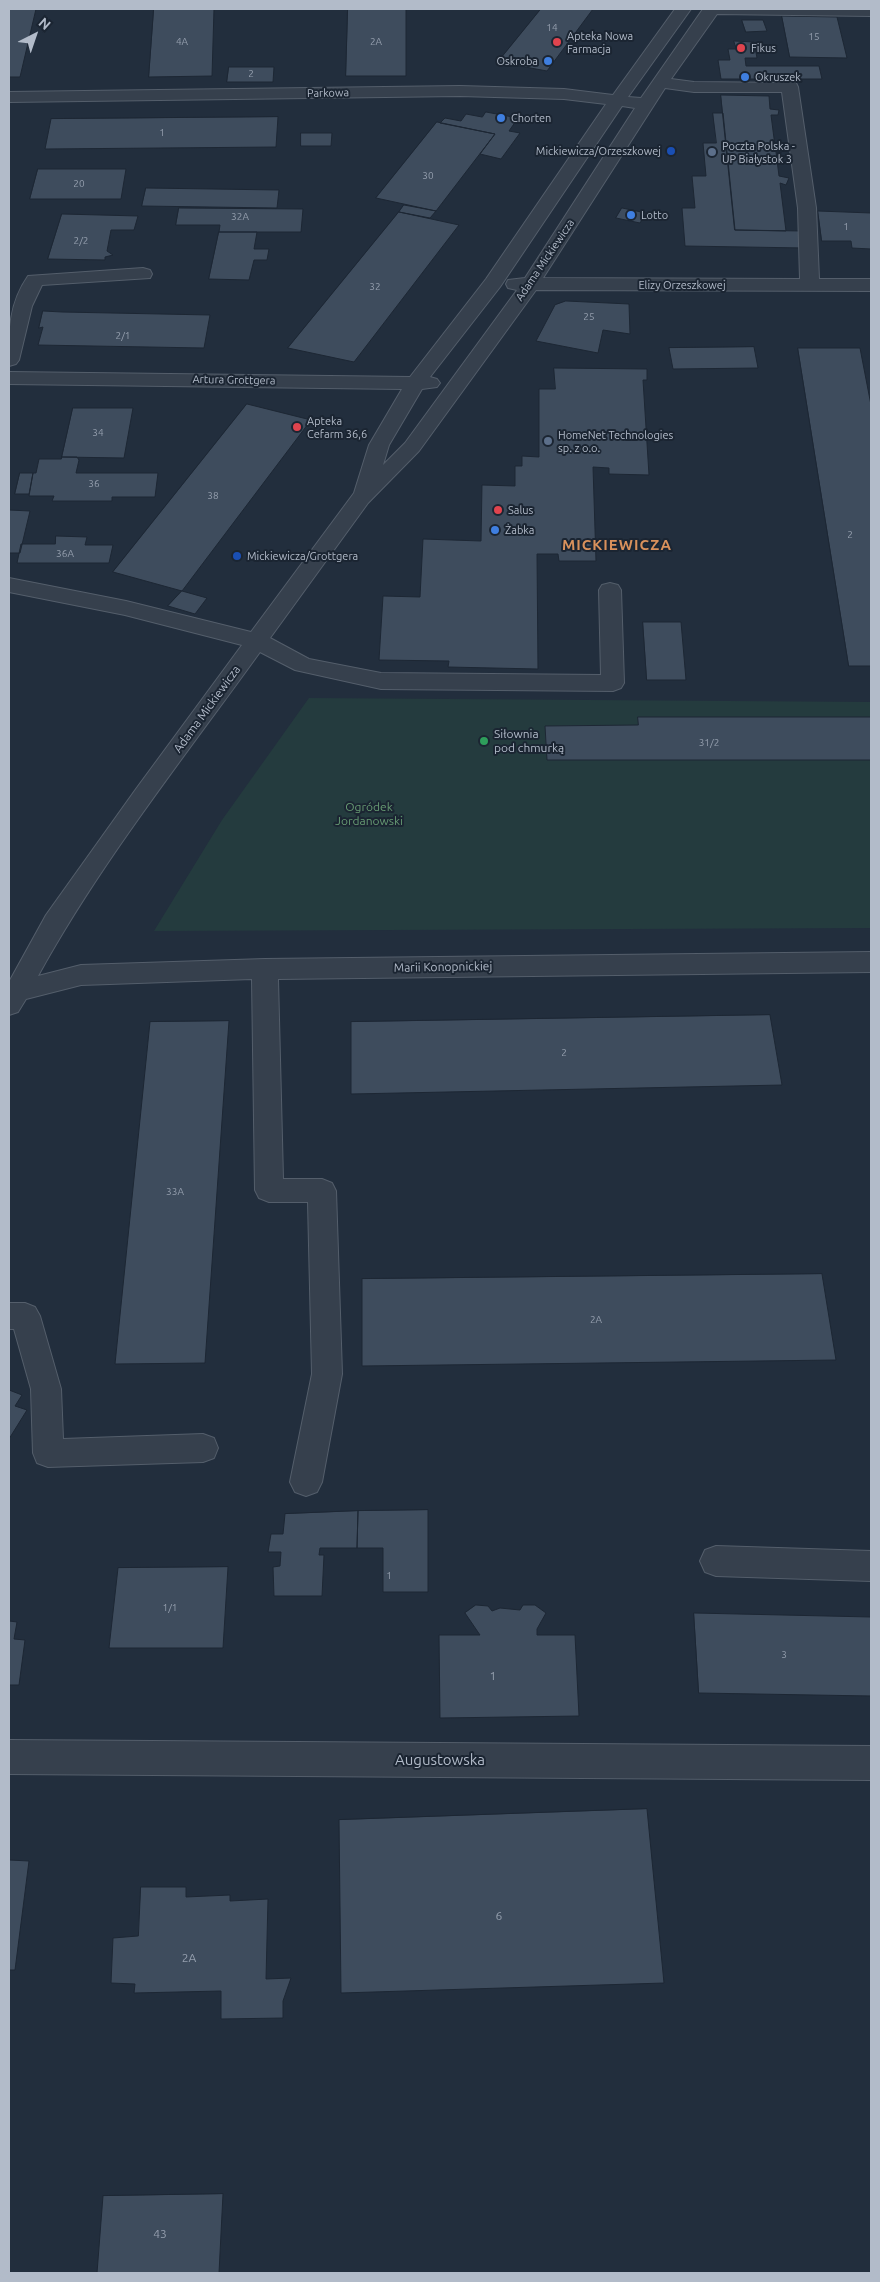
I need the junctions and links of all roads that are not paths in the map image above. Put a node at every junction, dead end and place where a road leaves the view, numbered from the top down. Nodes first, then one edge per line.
1 (683, 9) edge
2 (711, 9) edge
3 (871, 10) edge
4 (661, 83) junction
5 (9, 97) edge
6 (616, 101) junction
7 (646, 104) junction
8 (142, 274) dead end
9 (494, 283) junction
10 (530, 285) junction
11 (871, 285) edge
12 (810, 286) junction
13 (9, 360) edge
14 (9, 378) edge
15 (416, 382) junction
16 (459, 384) junction
17 (361, 498) junction
18 (9, 585) edge
19 (610, 590) dead end
20 (258, 641) junction
21 (871, 962) edge
22 (265, 969) junction
23 (11, 989) edge
24 (9, 1316) edge
25 (203, 1448) dead end
26 (306, 1482) dead end
27 (716, 1561) dead end
28 (871, 1566) edge
29 (9, 1756) edge
30 (871, 1763) edge

1 - 6 street, Adama Mickiewicza
2 - 3 street
2 - 4 street, Adama Mickiewicza
4 - 7 street, Adama Mickiewicza
4 - 12 street
5 - 6 street, Parkowa
6 - 7 street, Parkowa
6 - 9 street, Adama Mickiewicza
7 - 10 street, Adama Mickiewicza
8 - 13 street
9 - 10 street, Elizy Orzeszkowej
9 - 15 street, Adama Mickiewicza
10 - 12 street, Elizy Orzeszkowej
10 - 16 street, Adama Mickiewicza
11 - 12 street, Elizy Orzeszkowej
14 - 15 street, Artura Grottgera
15 - 16 street, Artura Grottgera
15 - 17 street, Adama Mickiewicza
16 - 17 street, Adama Mickiewicza
17 - 20 street, Adama Mickiewicza
18 - 20 street
19 - 20 street
20 - 23 street, Adama Mickiewicza
21 - 22 street, Marii Konopnickiej
22 - 23 street, Marii Konopnickiej
22 - 26 street
24 - 25 street
27 - 28 street
29 - 30 street, Augustowska

